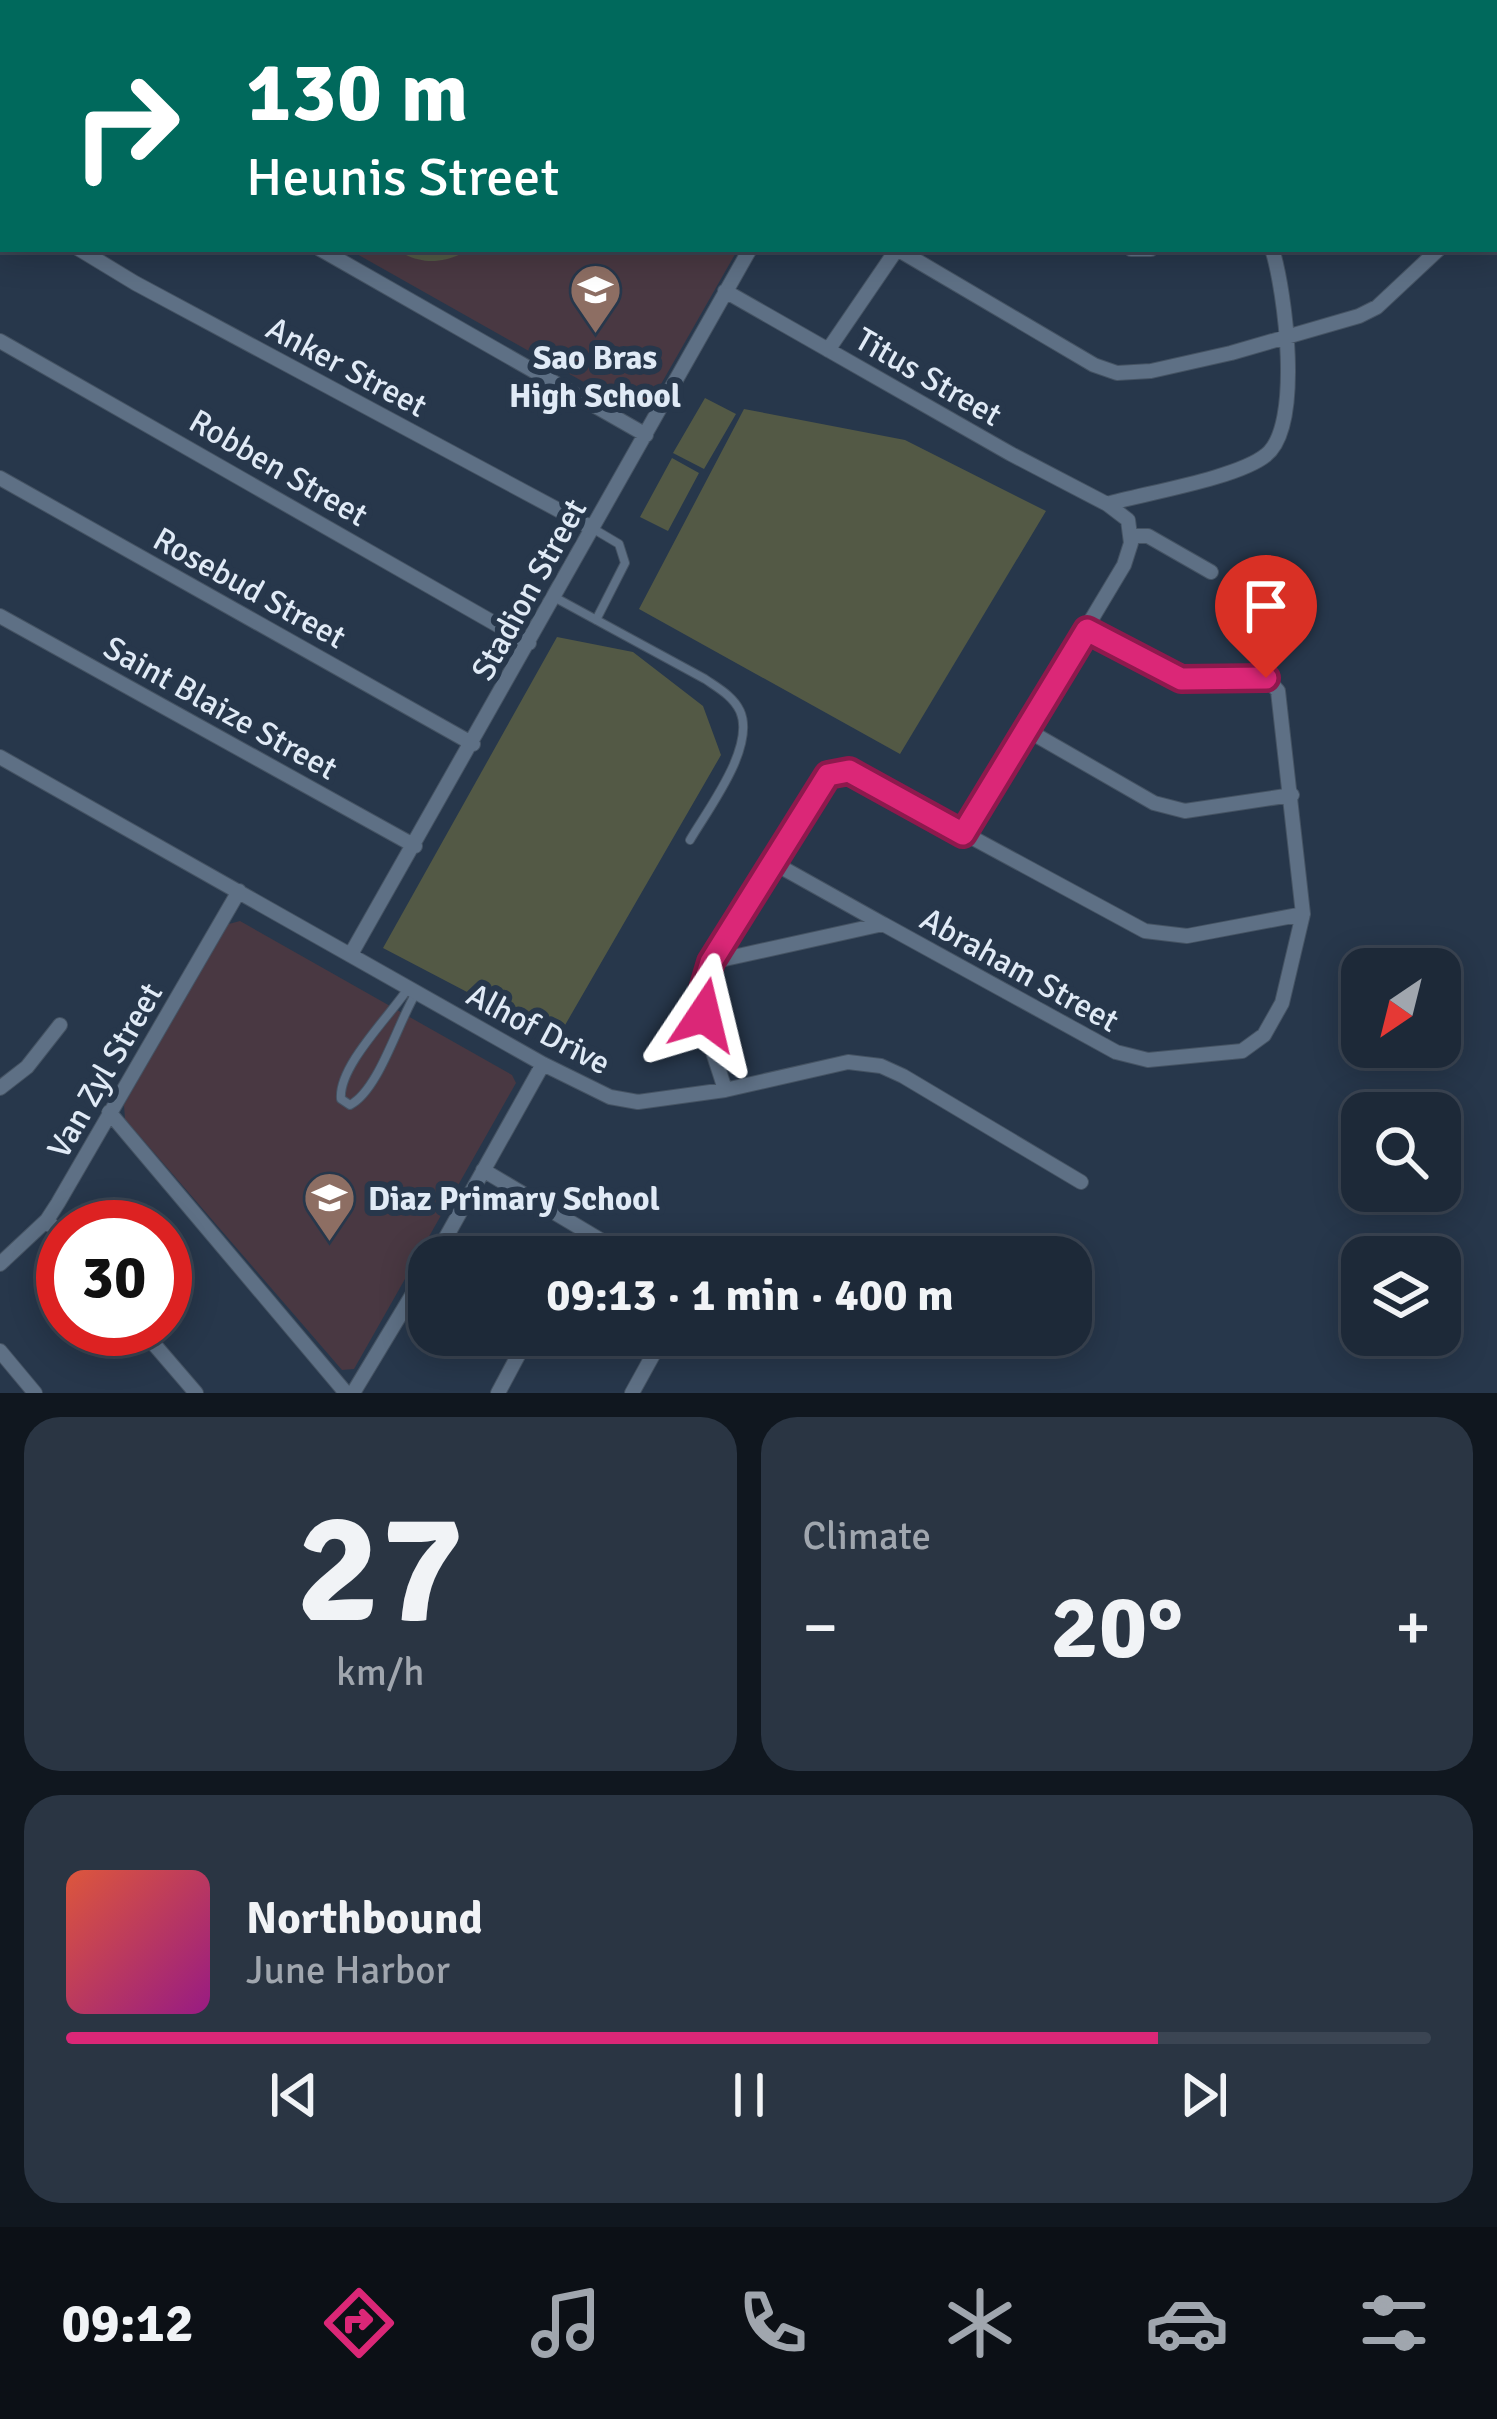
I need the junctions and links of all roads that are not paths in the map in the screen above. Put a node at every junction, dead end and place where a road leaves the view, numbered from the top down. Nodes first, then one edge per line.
1 (84, 252) edge
2 (325, 252) edge
3 (748, 252) edge
4 (895, 252) edge
5 (902, 252) edge
6 (1273, 252) edge
7 (1436, 252) edge
8 (725, 291) junction
9 (1288, 338) junction
10 (0, 341) edge
11 (828, 350) junction
12 (646, 435) junction
13 (0, 478) edge
14 (1107, 504) junction
15 (592, 528) junction
16 (1131, 536) junction
17 (1211, 572) dead end
18 (554, 597) junction
19 (0, 616) edge
20 (596, 620) junction
21 (1087, 630) junction
22 (529, 643) junction
23 (1027, 730) junction
24 (473, 744) junction
25 (0, 757) edge
26 (1292, 795) junction
27 (963, 834) junction
28 (690, 840) dead end
29 (415, 846) junction
30 (772, 862) junction
31 (239, 891) junction
32 (1303, 914) junction
33 (883, 924) junction
34 (351, 955) junction
35 (711, 962) junction
36 (413, 990) junction
37 (60, 1025) dead end
38 (543, 1064) junction
39 (0, 1088) edge
40 (725, 1090) junction
41 (109, 1112) junction
42 (483, 1170) junction
43 (1081, 1183) dead end
44 (58, 1200) edge
45 (36, 1230) edge
46 (585, 1232) junction
47 (447, 1236) edge
48 (583, 1236) edge
49 (592, 1236) edge
50 (0, 1264) edge
51 (408, 1300) edge
52 (0, 1351) edge
53 (164, 1356) edge
54 (518, 1356) edge
55 (652, 1356) edge
56 (35, 1393) edge
57 (196, 1393) edge
58 (349, 1393) edge
59 (498, 1393) edge
60 (632, 1393) edge

1 - 15 street, Anker Street
2 - 12 street
3 - 8 street, Stadion Street
4 - 11 street
5 - 9 street
6 - 9 street
7 - 9 street
8 - 11 street, Titus Street
8 - 12 street, Stadion Street
9 - 14 street
10 - 22 street, Robben Street
11 - 14 street, Titus Street
12 - 15 street, Stadion Street
13 - 24 street, Rosebud Street
14 - 16 street, Titus Street
15 - 18 street, Stadion Street
15 - 20 lane
16 - 17 street
16 - 21 street
18 - 20 lane
18 - 22 street, Stadion Street
19 - 29 street, Saint Blaize Street
20 - 28 lane
21 - 23 street
21 - 26 street, Abraham Street
22 - 24 street, Stadion Street
23 - 26 street
23 - 27 street
24 - 29 street, Stadion Street
25 - 31 street, Alhof Drive
26 - 32 street, Abraham Street
27 - 30 street
27 - 32 street
29 - 34 street, Stadion Street
30 - 33 street, Abraham Street
30 - 35 street
31 - 34 street, Alhof Drive
31 - 41 street, Van Zyl Street
32 - 33 street, Abraham Street
33 - 35 street, Abraham Street
34 - 36 street, Alhof Drive
35 - 40 street
36 - 36 lane
36 - 38 street, Alhof Drive
37 - 39 street
38 - 40 street, Alhof Drive
38 - 42 street
40 - 43 street, Alhof Drive
41 - 44 street, Van Zyl Street
41 - 58 street
42 - 46 street
42 - 47 street
45 - 50 street, Van Zyl Street
46 - 48 street
46 - 49 street
51 - 58 street
52 - 56 street
53 - 57 street
54 - 59 street
55 - 60 street

